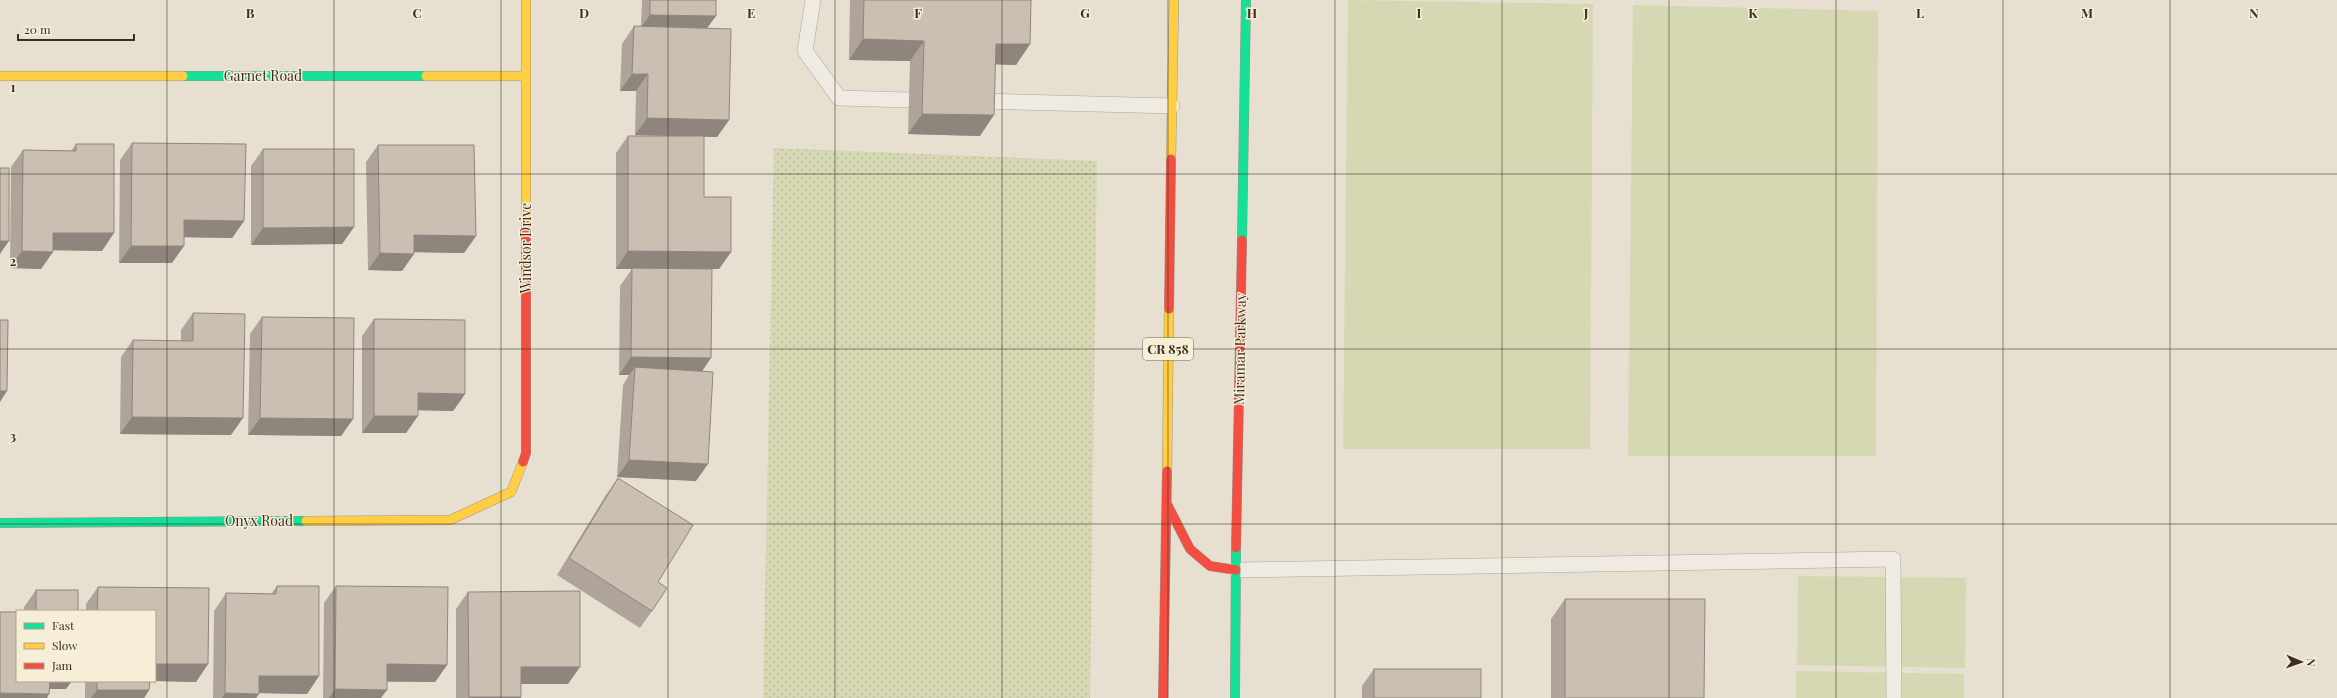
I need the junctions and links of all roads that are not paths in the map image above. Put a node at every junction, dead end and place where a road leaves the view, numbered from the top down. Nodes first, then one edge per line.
1 (526, 0) edge
2 (814, 0) edge
3 (1174, 0) edge
4 (1246, 0) edge
5 (0, 76) edge
6 (525, 76) junction
7 (909, 100) dead end
8 (980, 101) edge
9 (1172, 106) junction
10 (511, 492) joint
11 (1166, 501) junction
12 (0, 523) edge
13 (1236, 570) junction
14 (1162, 698) edge
15 (1235, 698) edge
16 (1894, 698) edge

1 - 6 street, Windsor Drive
2 - 7 lane
3 - 9 street, CR 858
4 - 13 street, Miramar Parkway
5 - 6 street, Garnet Road
6 - 10 street, Windsor Drive
8 - 9 lane
9 - 11 street, CR 858
10 - 12 street, Onyx Road
11 - 13 street
11 - 14 street, CR 858
13 - 15 street, Miramar Parkway
13 - 16 lane

